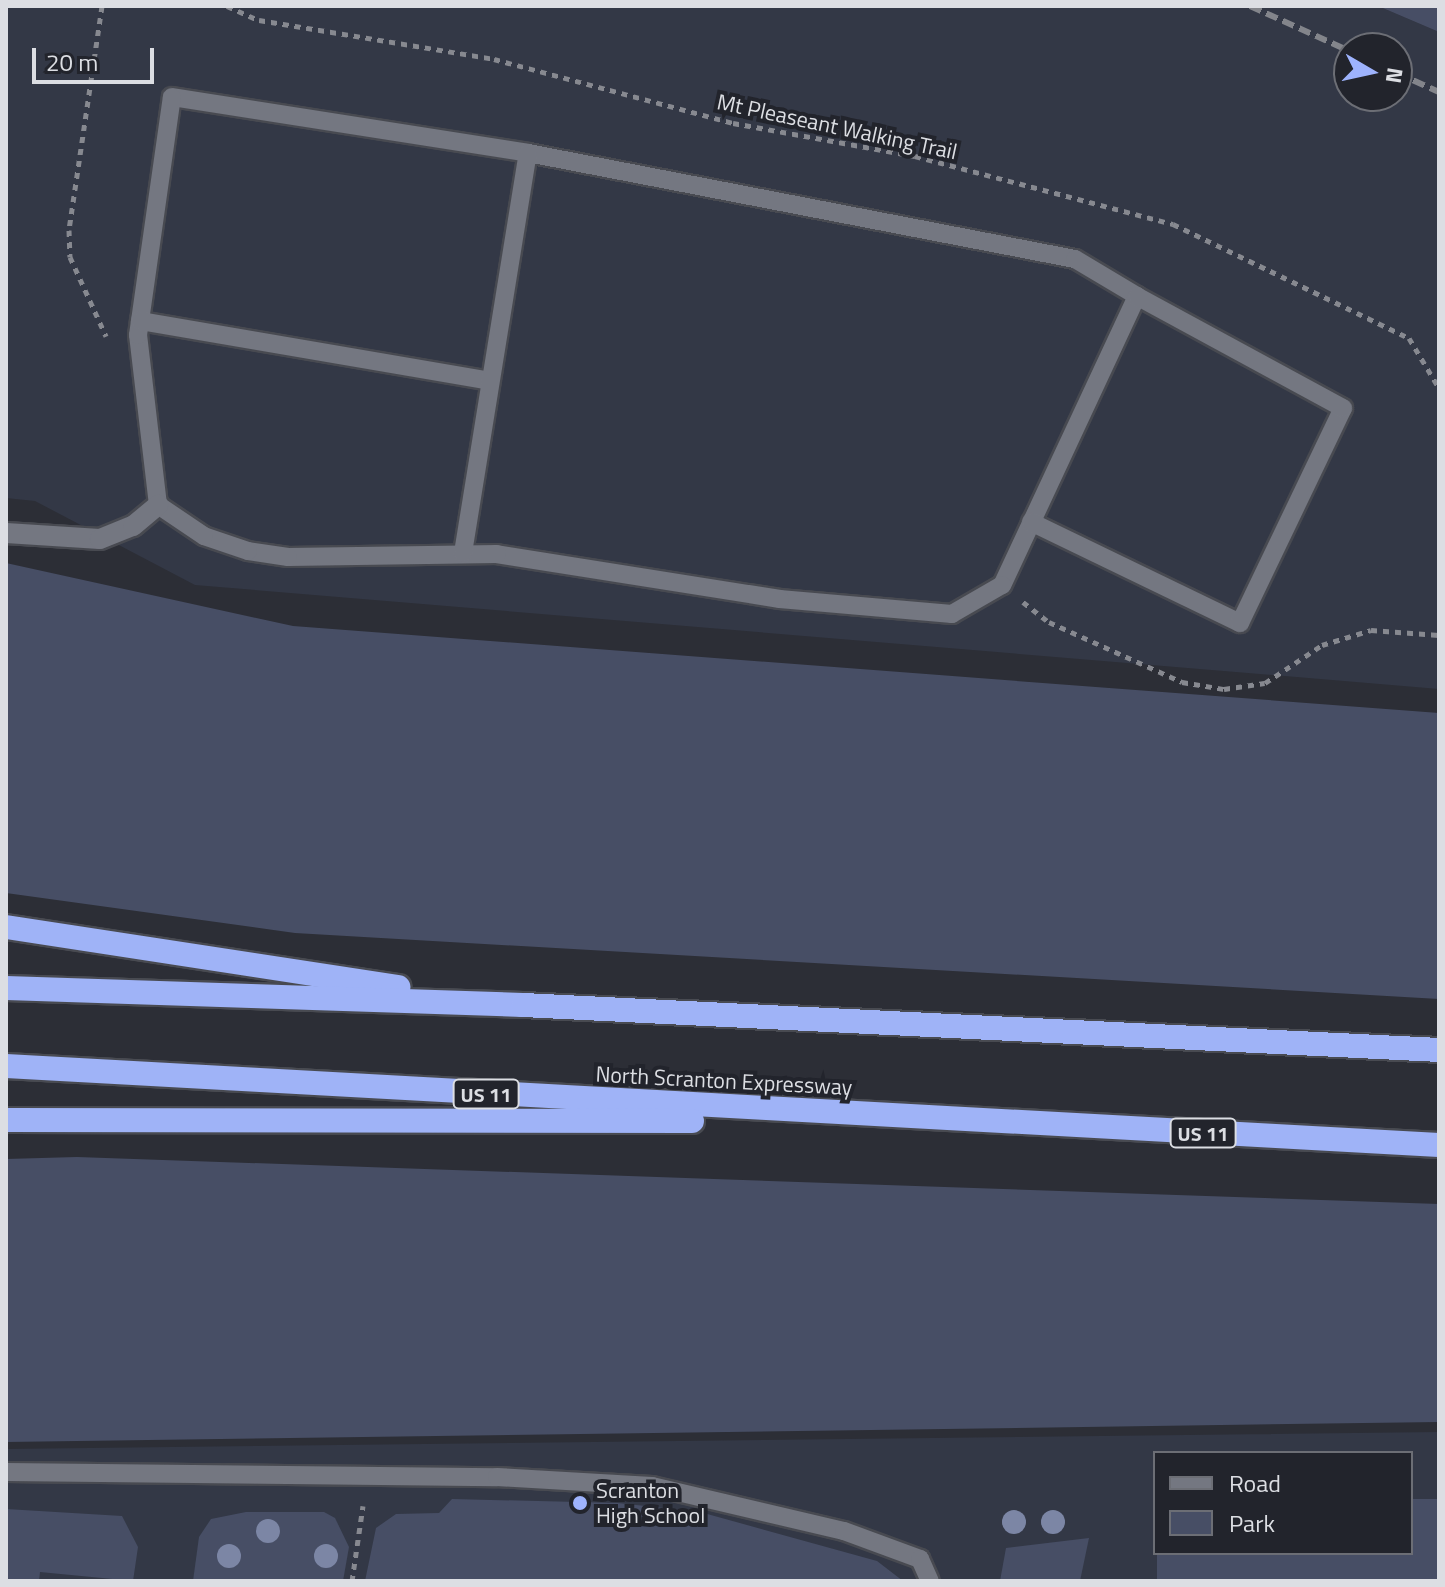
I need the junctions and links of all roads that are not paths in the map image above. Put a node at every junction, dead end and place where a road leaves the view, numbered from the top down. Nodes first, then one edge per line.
1 (528, 153) junction
2 (1137, 296) junction
3 (140, 321) junction
4 (490, 381) junction
5 (158, 505) junction
6 (1031, 522) junction
7 (6, 533) edge
8 (463, 553) junction
9 (6, 927) edge
10 (6, 988) edge
11 (523, 1005) junction
12 (1439, 1050) edge
13 (6, 1066) edge
14 (6, 1120) edge
15 (967, 1122) junction
16 (1439, 1145) edge
17 (6, 1472) edge
18 (930, 1581) edge

1 - 2 lane
1 - 3 lane
1 - 4 lane
2 - 6 lane
2 - 6 lane
3 - 4 lane
3 - 5 lane
4 - 8 lane
5 - 7 street
5 - 8 lane
6 - 8 lane
9 - 11 highway
10 - 11 highway
11 - 12 highway
13 - 15 highway, North Scranton Expressway / US 11
14 - 15 highway
15 - 16 highway, North Scranton Expressway / US 11
17 - 18 lane

